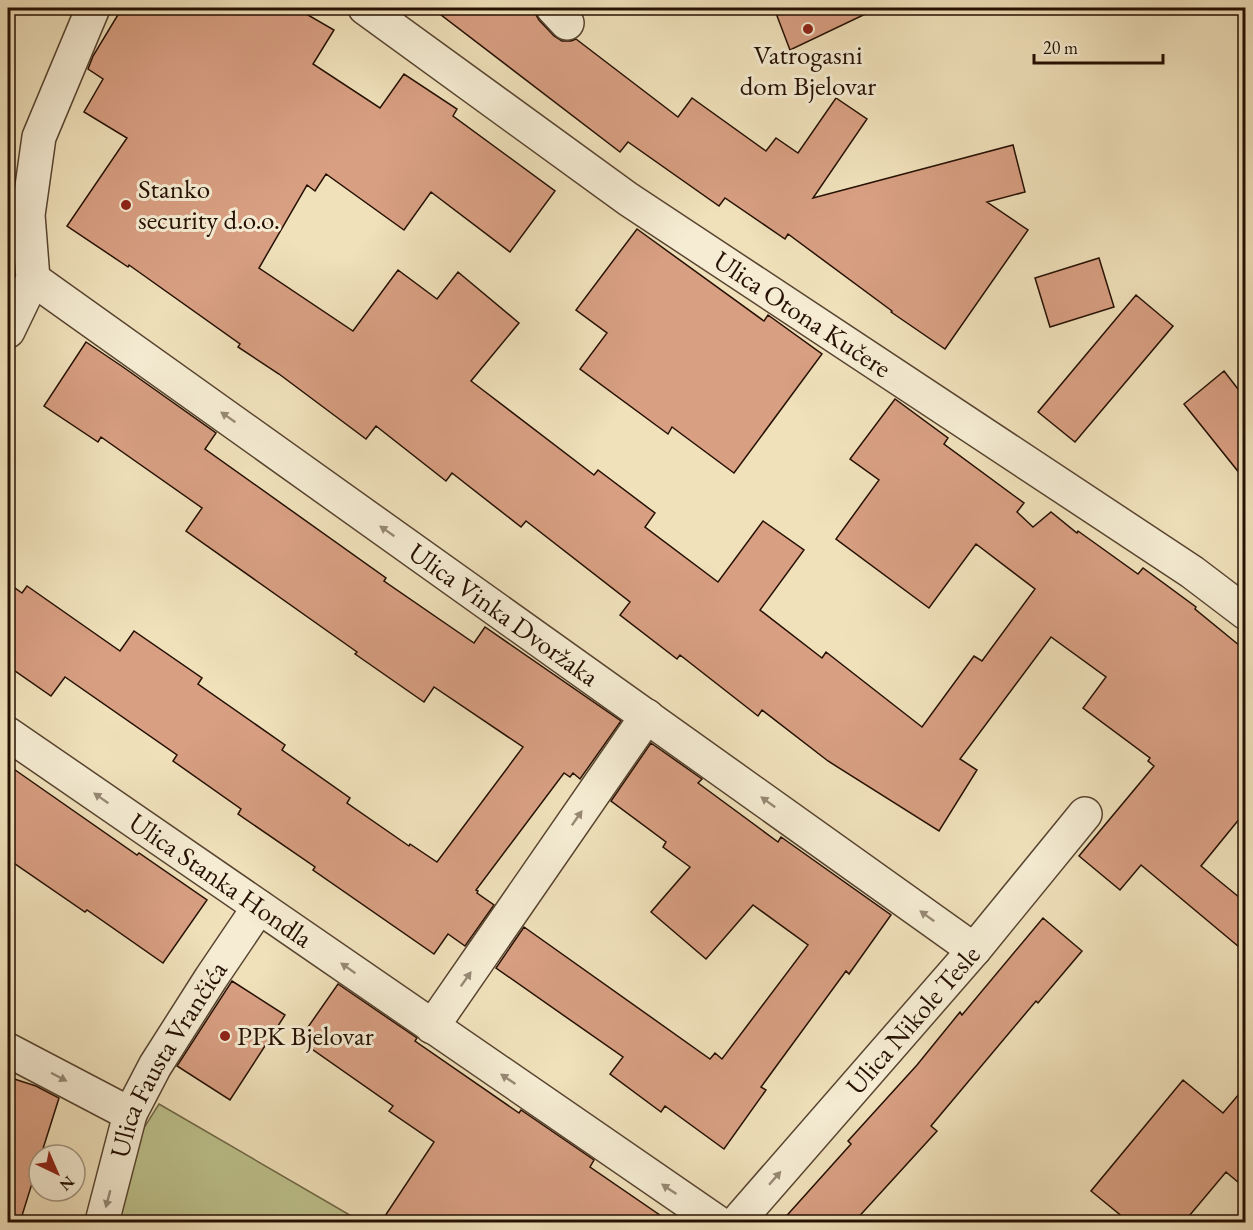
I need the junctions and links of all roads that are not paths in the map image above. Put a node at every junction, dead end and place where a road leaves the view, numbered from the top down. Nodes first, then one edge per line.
1 (93, 8) edge
2 (365, 8) edge
3 (33, 279) junction
4 (8, 331) edge
5 (1245, 613) edge
6 (647, 716) junction
7 (8, 734) edge
8 (1085, 814) dead end
9 (259, 907) junction
10 (974, 950) junction
11 (432, 1027) junction
12 (8, 1050) edge
13 (130, 1114) junction
14 (102, 1222) edge
15 (717, 1222) edge
16 (737, 1222) edge

1 - 3 street
2 - 5 street, Ulica Otona Kučere
3 - 4 street
6 -> 3 street, Ulica Vinka Dvoržaka
10 -> 6 street, Ulica Vinka Dvoržaka
11 -> 6 street
9 -> 7 street, Ulica Stanka Hondla
8 - 10 street, Ulica Nikole Tesle
11 -> 9 street, Ulica Stanka Hondla
9 - 13 street, Ulica Fausta Vrančića
16 -> 10 street, Ulica Nikole Tesle
15 -> 11 street, Ulica Stanka Hondla
12 -> 13 street
13 -> 14 street, Ulica Fausta Vrančića

